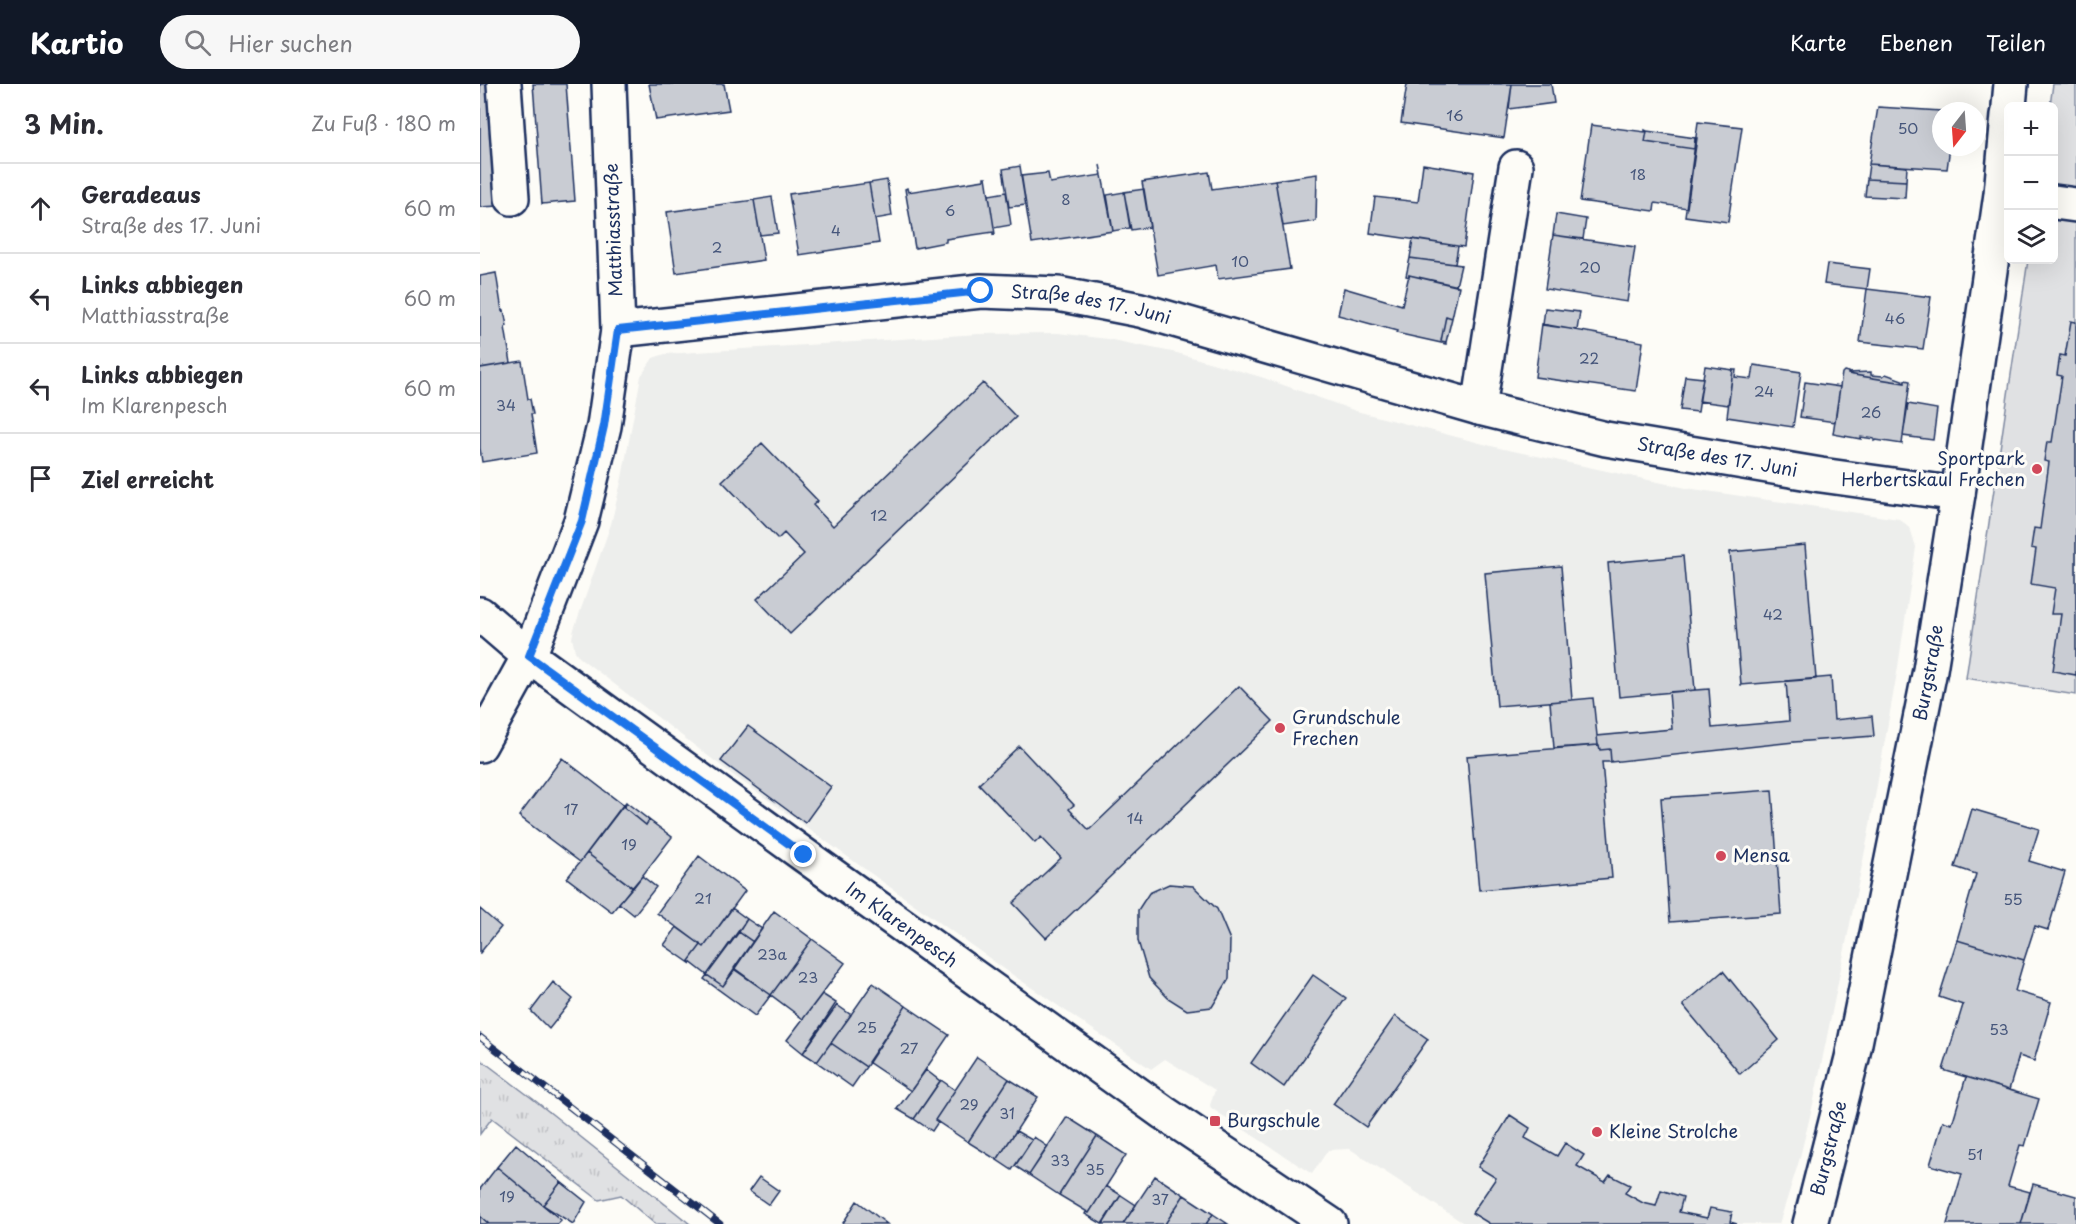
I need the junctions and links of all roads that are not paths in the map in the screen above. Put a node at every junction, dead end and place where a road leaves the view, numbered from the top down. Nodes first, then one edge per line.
1 (504, 84) edge
2 (609, 84) edge
3 (2011, 84) edge
4 (2009, 102) edge
5 (1516, 167) dead end
6 (512, 198) dead end
7 (2004, 200) edge
8 (2058, 203) edge
9 (2076, 205) edge
10 (618, 330) junction
11 (1479, 408) junction
12 (1958, 494) junction
13 (480, 614) edge
14 (529, 656) junction
15 (480, 745) edge
16 (1314, 1220) edge
17 (1810, 1224) edge

1 - 6 street
2 - 10 street, Matthiasstraße
3 - 4 street
5 - 11 street
7 - 12 street, Burgstraße
8 - 9 street
10 - 11 street, Straße des 17. Juni
10 - 14 street, Matthiasstraße
11 - 12 street, Straße des 17. Juni
12 - 17 street, Burgstraße
13 - 14 street, Im Klarenpesch
14 - 15 street, Matthiasstraße
14 - 16 street, Im Klarenpesch

